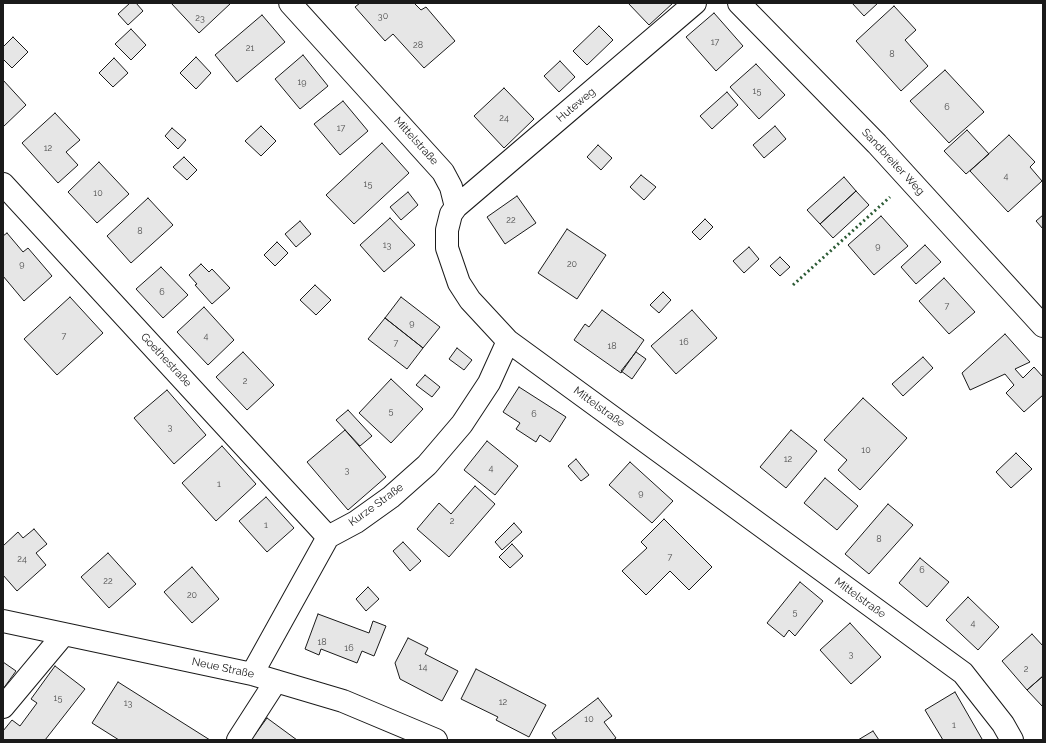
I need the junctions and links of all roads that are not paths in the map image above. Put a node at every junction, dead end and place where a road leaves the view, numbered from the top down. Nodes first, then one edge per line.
1 (290, 3) edge
2 (695, 3) edge
3 (739, 3) edge
4 (3, 184) edge
5 (456, 207) junction
6 (1043, 326) edge
7 (508, 341) junction
8 (328, 537) junction
9 (3, 621) edge
10 (64, 634) junction
11 (252, 674) junction
12 (276, 681) junction
13 (3, 707) edge
14 (238, 740) edge
15 (436, 740) edge
16 (1012, 740) edge

1 - 5 street, Mittelstraße
2 - 5 street, Huteweg
3 - 6 street, Sandbreiter Weg
4 - 8 street, Goethestraße
5 - 7 street, Mittelstraße
7 - 8 street, Kurze Straße
7 - 16 street, Mittelstraße
8 - 11 street
9 - 10 street, Neue Straße
10 - 11 street, Neue Straße
10 - 13 street
11 - 12 street, Neue Straße
12 - 14 street
12 - 15 street, Neue Straße

